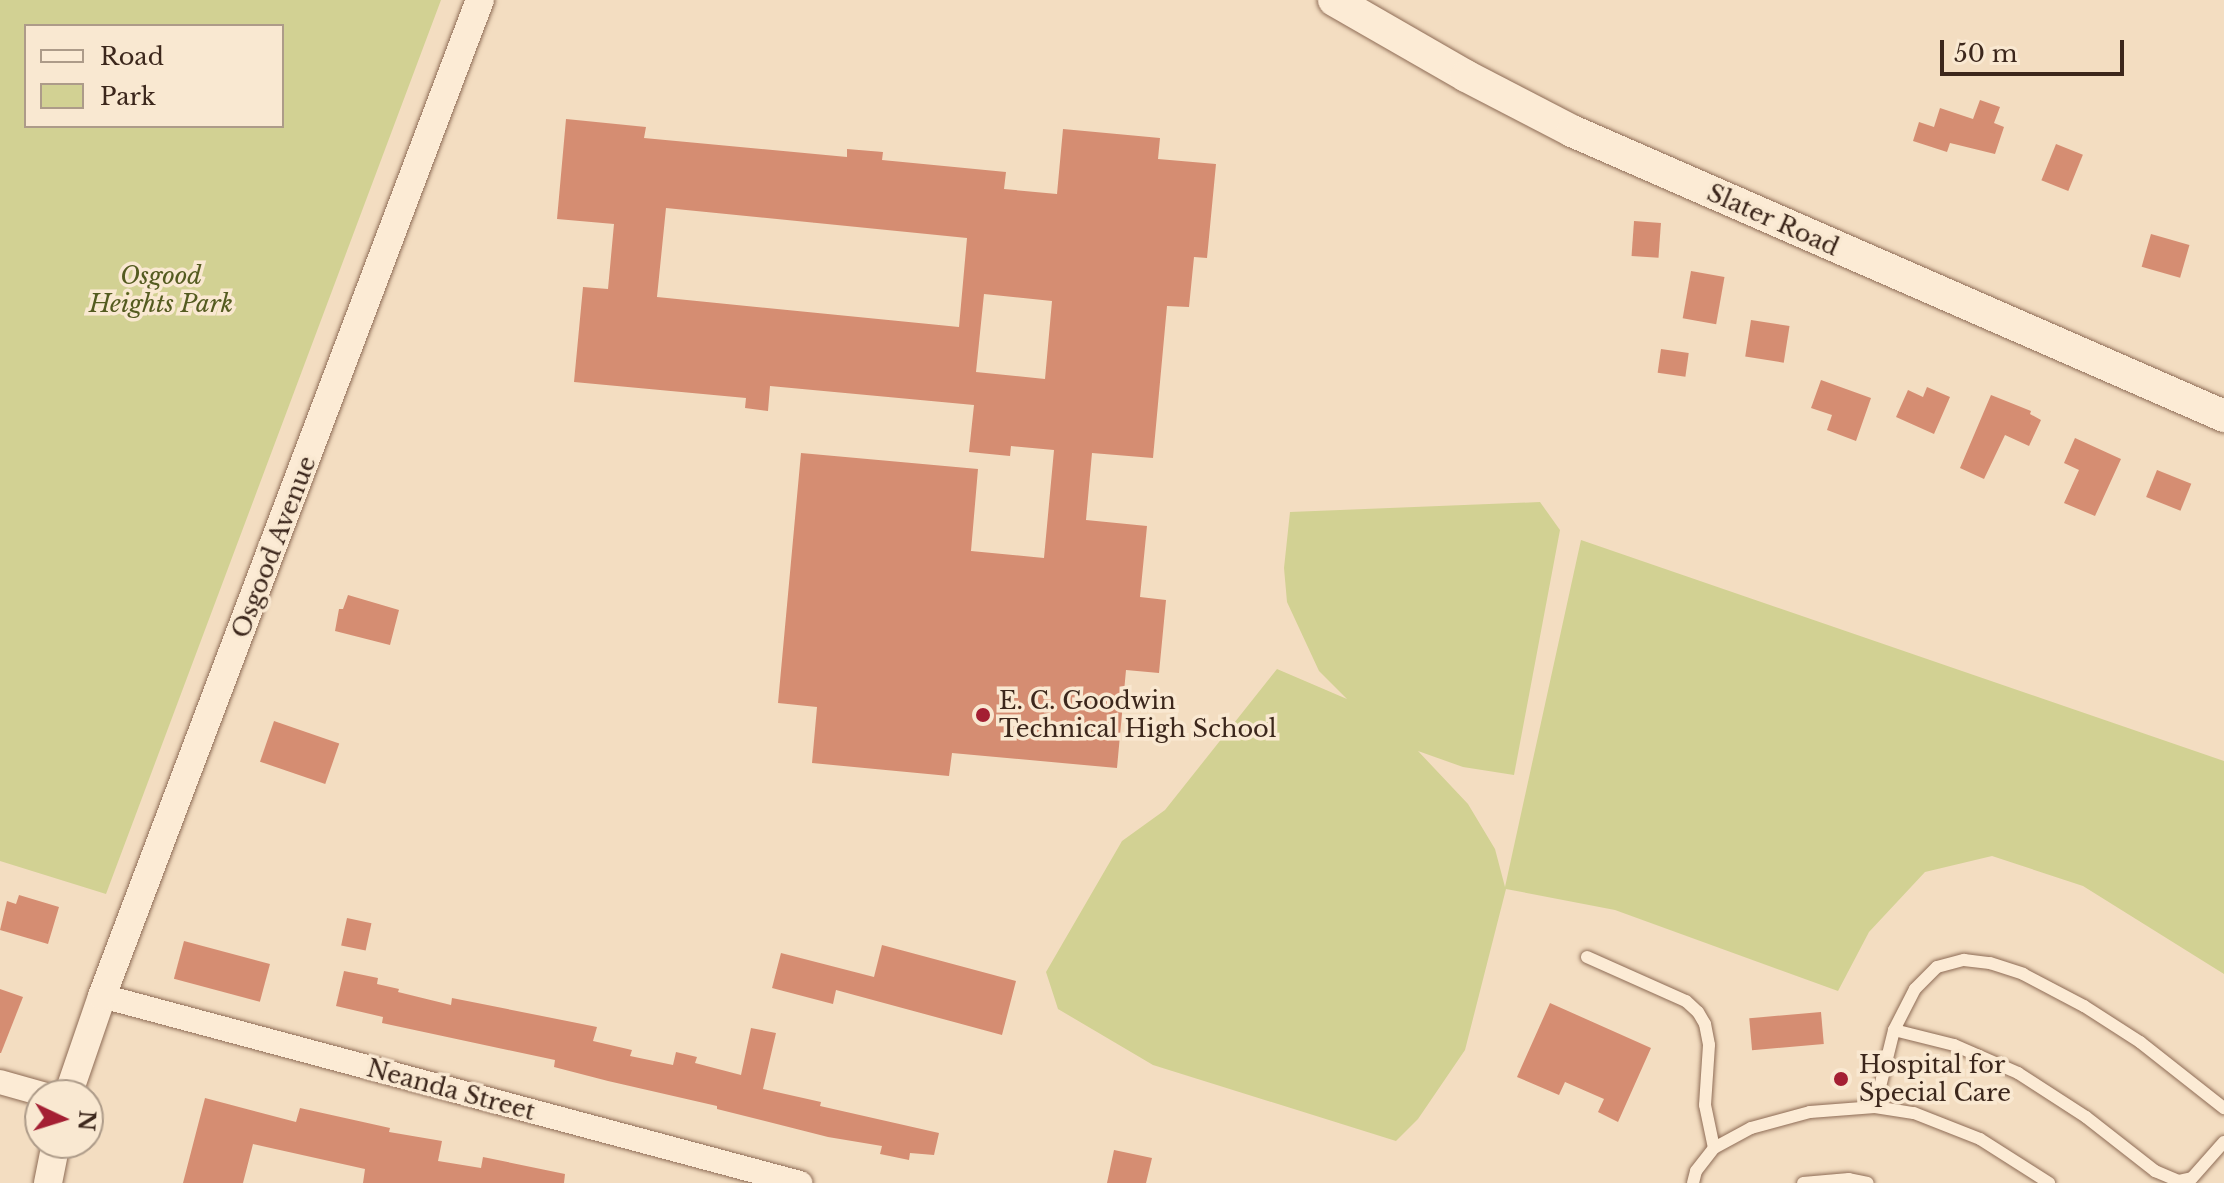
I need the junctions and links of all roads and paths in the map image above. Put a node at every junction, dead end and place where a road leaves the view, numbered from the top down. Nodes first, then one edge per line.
1 (480, 0) edge
2 (1334, 0) edge
3 (2224, 416) edge
4 (1587, 957) dead end
5 (102, 996) junction
6 (1894, 1030) junction
7 (73, 1079) edge
8 (0, 1082) edge
9 (24, 1089) edge
10 (1875, 1107) junction
11 (2224, 1108) edge
12 (2224, 1142) edge
13 (1714, 1148) junction
14 (53, 1159) edge
15 (48, 1183) edge
16 (800, 1183) edge
17 (1693, 1183) edge
18 (1803, 1183) edge
19 (1868, 1183) edge
20 (2049, 1183) edge

1 - 5 street, Osgood Avenue
2 - 3 main road, Slater Road
4 - 13 lane
5 - 7 street, Osgood Avenue
5 - 16 street, Neanda Street
6 - 10 lane
6 - 11 lane
6 - 12 lane
8 - 9 street
10 - 13 lane
10 - 20 lane
13 - 17 lane
14 - 15 street
18 - 19 lane

